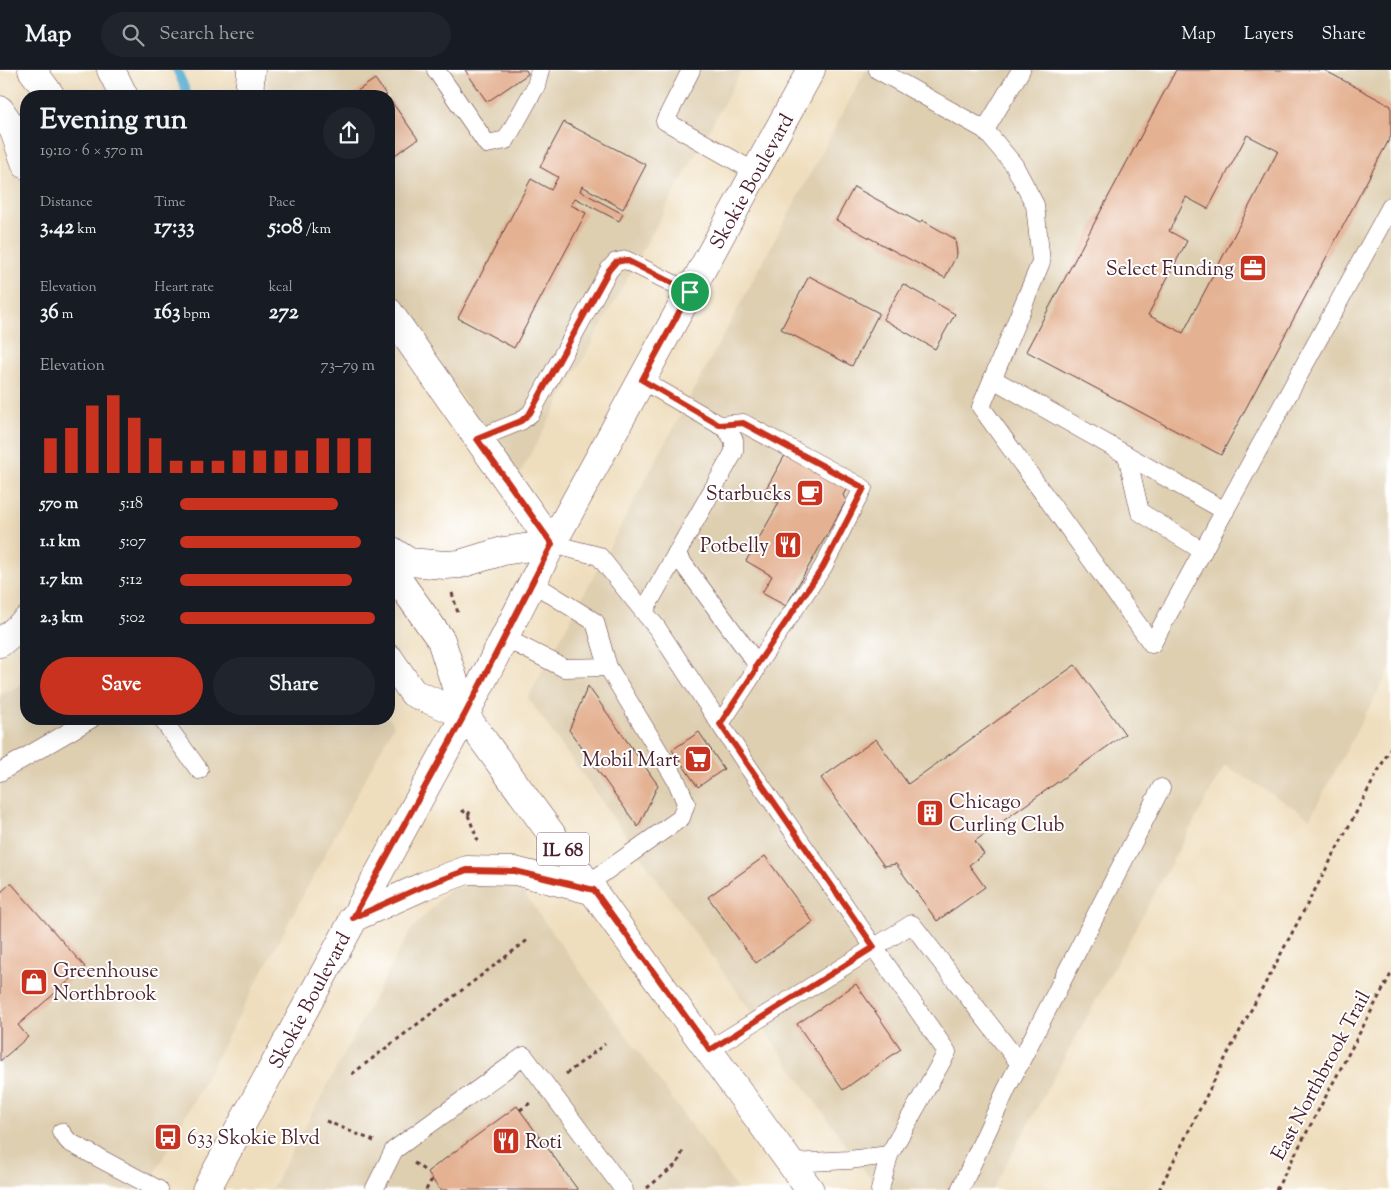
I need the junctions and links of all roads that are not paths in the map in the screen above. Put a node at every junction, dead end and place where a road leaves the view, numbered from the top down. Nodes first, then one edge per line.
1 (32, 70) edge
2 (111, 70) edge
3 (251, 70) edge
4 (436, 70) edge
5 (540, 70) edge
6 (691, 70) edge
7 (811, 70) edge
8 (878, 70) edge
9 (1021, 70) edge
10 (47, 90) edge
11 (121, 90) edge
12 (249, 90) edge
13 (13, 129) edge
14 (985, 130) junction
15 (20, 148) edge
16 (756, 172) junction
17 (1391, 206) edge
18 (690, 292) junction
19 (395, 321) edge
20 (993, 379) junction
21 (642, 380) junction
22 (719, 425) junction
23 (477, 439) junction
24 (1127, 455) junction
25 (1225, 511) junction
26 (552, 544) junction
27 (1203, 551) junction
28 (395, 553) edge
29 (676, 554) junction
30 (395, 576) edge
31 (534, 583) junction
32 (644, 611) junction
33 (20, 626) edge
34 (505, 638) junction
35 (0, 643) edge
36 (395, 666) edge
37 (756, 666) junction
38 (608, 667) junction
39 (465, 714) junction
40 (720, 724) junction
41 (81, 725) edge
42 (166, 725) edge
43 (200, 770) dead end
44 (0, 772) edge
45 (1161, 788) dead end
46 (591, 887) junction
47 (353, 918) junction
48 (874, 947) junction
49 (710, 1050) junction
50 (1020, 1064) junction
51 (61, 1132) dead end
52 (889, 1156) junction
53 (791, 1163) junction
54 (159, 1190) edge
55 (206, 1190) edge
56 (374, 1190) edge
57 (624, 1190) edge
58 (810, 1190) edge
59 (880, 1190) edge
60 (960, 1190) edge

1 - 10 main road
2 - 11 main road
3 - 12 main road
4 - 5 lane
6 - 16 lane
7 - 16 main road, Skokie Boulevard
8 - 14 lane
9 - 14 lane
13 - 15 main road
14 - 20 lane
16 - 18 main road, Skokie Boulevard
17 - 25 lane
18 - 21 main road, Skokie Boulevard
18 - 23 lane
19 - 23 main road
20 - 24 lane
20 - 27 lane
21 - 22 lane
21 - 26 main road, Skokie Boulevard
22 - 29 lane
22 - 37 lane
23 - 26 main road
24 - 25 lane
24 - 27 lane
25 - 27 lane
26 - 28 main road
26 - 31 main road, Skokie Boulevard
26 - 32 lane
29 - 32 lane
29 - 37 lane
30 - 39 main road, IL 68
31 - 34 main road, Skokie Boulevard
31 - 38 lane
32 - 40 lane
33 - 35 main road
34 - 38 lane
34 - 39 main road, Skokie Boulevard
36 - 39 main road
37 - 40 lane
38 - 46 lane
39 - 46 main road, IL 68
39 - 47 main road, Skokie Boulevard
40 - 48 lane
41 - 44 lane
42 - 43 lane
45 - 50 lane
46 - 47 main road
46 - 49 main road, IL 68
47 - 55 main road, Skokie Boulevard
48 - 49 lane
48 - 50 lane
48 - 52 lane
49 - 53 main road, IL 68
50 - 60 lane
51 - 54 lane
52 - 53 lane
52 - 59 lane
53 - 58 main road, IL 68
56 - 57 lane

